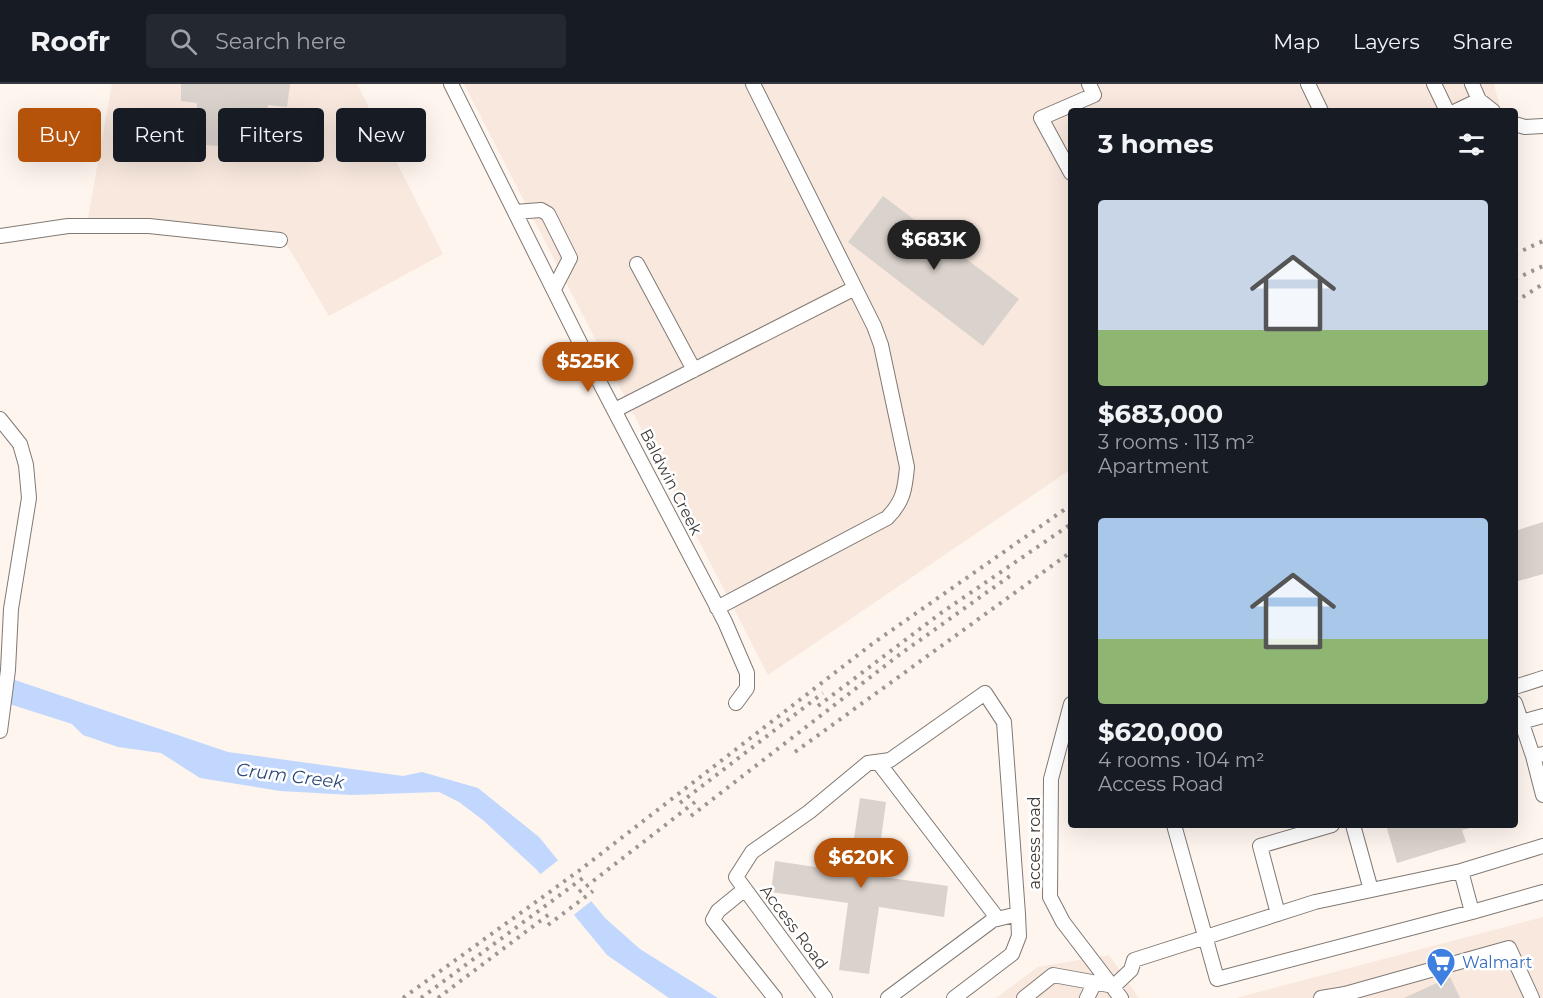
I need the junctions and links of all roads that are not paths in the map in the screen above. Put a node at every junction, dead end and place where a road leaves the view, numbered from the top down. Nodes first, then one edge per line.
1 (451, 84) edge
2 (753, 84) edge
3 (1089, 84) edge
4 (1308, 84) edge
5 (1434, 84) edge
6 (1472, 84) edge
7 (1479, 100) junction
8 (1320, 108) edge
9 (1446, 108) edge
10 (1462, 108) edge
11 (1489, 108) edge
12 (1518, 125) edge
13 (1543, 126) edge
14 (1068, 168) edge
15 (515, 213) junction
16 (0, 236) edge
17 (280, 240) dead end
18 (637, 264) dead end
19 (855, 288) junction
20 (554, 289) junction
21 (694, 370) junction
22 (615, 410) junction
23 (0, 419) edge
24 (717, 608) junction
25 (1543, 678) edge
26 (1518, 686) edge
27 (735, 703) dead end
28 (1518, 712) edge
29 (1068, 715) edge
30 (1543, 716) edge
31 (1521, 722) junction
32 (0, 731) edge
33 (1538, 755) edge
34 (878, 762) junction
35 (1541, 780) edge
36 (1543, 795) edge
37 (1175, 828) edge
38 (1322, 828) edge
39 (1354, 828) edge
40 (1543, 846) edge
41 (1461, 871) junction
42 (745, 889) junction
43 (1371, 890) junction
44 (1543, 892) edge
45 (1472, 912) junction
46 (1018, 914) junction
47 (1278, 914) junction
48 (998, 919) junction
49 (1205, 938) junction
50 (1095, 982) junction
51 (1118, 992) edge
52 (775, 998) edge
53 (825, 998) edge
54 (888, 998) edge
55 (954, 998) edge
56 (1024, 998) edge
57 (1087, 998) edge
58 (1320, 998) edge
59 (1532, 998) edge

1 - 15 street, Baldwin Creek
2 - 19 street
3 - 14 street
4 - 8 street
5 - 9 street
6 - 7 street
7 - 10 street
7 - 11 street
12 - 13 street
15 - 20 street, Baldwin Creek
15 - 20 street
16 - 17 street
18 - 21 street
19 - 21 street
19 - 24 street
20 - 22 street, Baldwin Creek
21 - 22 street
22 - 24 street, Baldwin Creek
23 - 32 street
24 - 27 street, Baldwin Creek
25 - 26 street
28 - 31 street
29 - 51 street, access road
30 - 31 street
31 - 33 street
33 - 35 street
34 - 42 street, Access Road
34 - 46 street
34 - 48 street
35 - 36 street
37 - 49 street
38 - 47 street
39 - 43 street
40 - 41 street
41 - 43 street
41 - 45 street
42 - 52 street
42 - 53 street, Access Road
43 - 47 street
44 - 45 street
45 - 49 street
46 - 48 street
46 - 55 street
47 - 49 street
48 - 54 street
49 - 51 street
50 - 51 street
50 - 56 street
50 - 57 street
58 - 59 street

